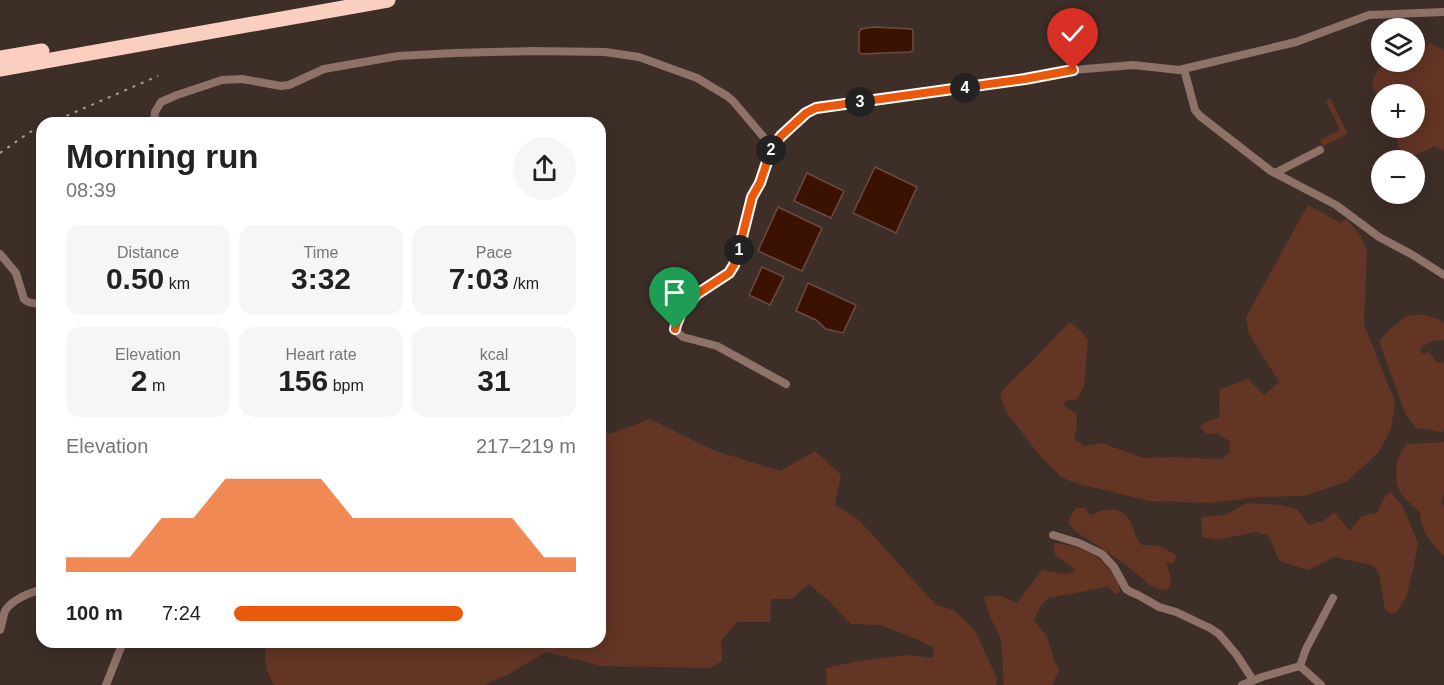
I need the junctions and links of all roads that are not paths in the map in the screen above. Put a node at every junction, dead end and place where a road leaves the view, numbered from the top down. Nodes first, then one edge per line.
1 (328, 0) edge
2 (388, 0) edge
3 (1444, 12) edge
4 (0, 58) edge
5 (0, 69) edge
6 (1184, 69) junction
7 (154, 117) edge
8 (772, 147) junction
9 (1320, 150) dead end
10 (1275, 174) junction
11 (0, 254) edge
12 (1444, 275) edge
13 (36, 304) edge
14 (786, 384) dead end
15 (1053, 535) dead end
16 (36, 591) edge
17 (1333, 598) dead end
18 (0, 630) edge
19 (121, 648) edge
20 (1300, 666) junction
21 (1253, 680) junction
22 (106, 685) edge
23 (1242, 685) edge
24 (1321, 685) edge

1 - 4 highway
2 - 5 highway
3 - 6 street
6 - 8 street
6 - 10 street
7 - 8 street
8 - 14 street
9 - 10 street
10 - 12 street
11 - 13 street
15 - 21 street
16 - 18 street
17 - 20 street
19 - 22 street
20 - 21 street
20 - 24 street
21 - 23 street

